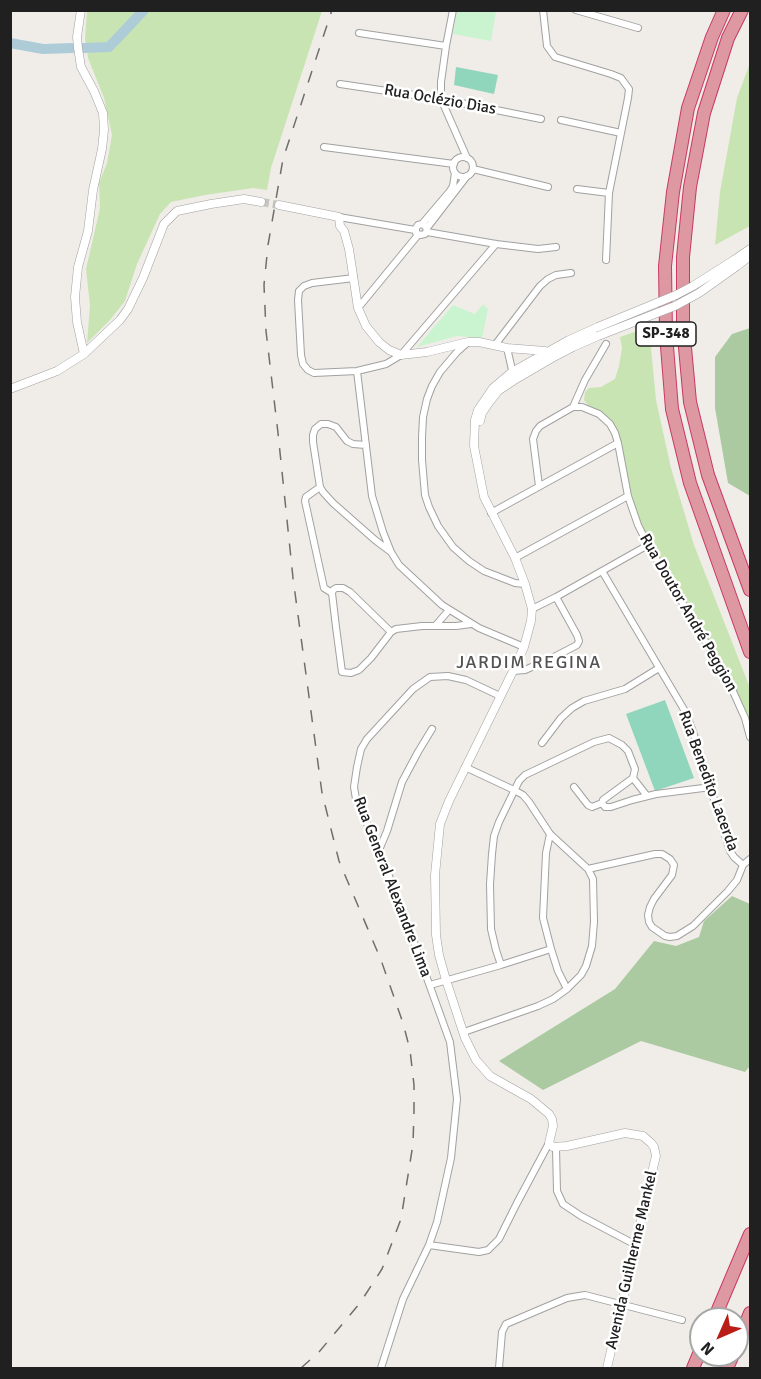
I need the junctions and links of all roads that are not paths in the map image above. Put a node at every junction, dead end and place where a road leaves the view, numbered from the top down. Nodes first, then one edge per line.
1 (81, 10) edge
2 (453, 10) edge
3 (543, 10) edge
4 (576, 10) edge
5 (724, 10) edge
6 (742, 10) edge
7 (638, 28) dead end
8 (359, 33) dead end
9 (446, 46) junction
10 (340, 84) dead end
11 (441, 99) junction
12 (541, 119) dead end
13 (561, 120) dead end
14 (621, 133) junction
15 (324, 147) dead end
16 (467, 158) junction
17 (454, 164) junction
18 (473, 169) junction
19 (455, 173) junction
20 (467, 176) junction
21 (548, 188) dead end
22 (577, 189) dead end
23 (609, 193) junction
24 (261, 202) tunnel mouth
25 (279, 205) tunnel mouth
26 (339, 217) junction
27 (425, 228) junction
28 (416, 232) junction
29 (496, 244) junction
30 (556, 247) dead end
31 (750, 249) edge
32 (750, 256) edge
33 (606, 260) dead end
34 (736, 262) junction
35 (571, 273) dead end
36 (354, 278) junction
37 (358, 308) junction
38 (468, 342) junction
39 (606, 344) dead end
40 (495, 345) junction
41 (507, 348) junction
42 (555, 348) junction
43 (537, 350) junction
44 (84, 354) junction
45 (401, 355) junction
46 (549, 355) junction
47 (357, 371) junction
48 (514, 375) junction
49 (10, 389) edge
50 (573, 407) junction
51 (618, 443) junction
52 (366, 445) junction
53 (539, 486) junction
54 (320, 487) junction
55 (628, 496) junction
56 (491, 513) junction
57 (648, 545) junction
58 (391, 552) junction
59 (514, 558) junction
60 (602, 572) junction
61 (525, 585) junction
62 (750, 590) edge
63 (332, 593) junction
64 (556, 597) junction
65 (532, 609) junction
66 (449, 610) junction
67 (471, 624) junction
68 (436, 625) junction
69 (391, 632) junction
70 (524, 647) junction
71 (750, 652) edge
72 (659, 668) junction
73 (513, 671) junction
74 (500, 696) junction
75 (432, 729) dead end
76 (750, 737) edge
77 (542, 743) dead end
78 (465, 767) junction
79 (633, 778) junction
80 (574, 787) dead end
81 (711, 787) junction
82 (514, 790) junction
83 (647, 796) junction
84 (602, 803) junction
85 (550, 834) junction
86 (379, 850) junction
87 (750, 859) edge
88 (743, 865) junction
89 (588, 869) junction
90 (551, 949) junction
91 (501, 965) junction
92 (446, 980) junction
93 (430, 985) junction
94 (567, 989) junction
95 (464, 1035) junction
96 (450, 1042) junction
97 (553, 1145) junction
98 (750, 1234) edge
99 (429, 1245) junction
100 (636, 1245) junction
101 (622, 1305) junction
102 (719, 1307) edge
103 (682, 1320) dead end
104 (381, 1368) edge
105 (499, 1368) edge
106 (607, 1368) edge

1 - 44 street
2 - 9 street
3 - 14 street
4 - 7 street
5 - 71 highway, SP-348
6 - 62 highway, SP-348
8 - 9 street
9 - 11 street
10 - 11 street, Rua Oclézio Dias
11 - 12 street, Rua Oclézio Dias
11 - 16 street
13 - 14 street
14 - 23 street
15 - 17 street
16 - 17 street
16 - 18 street
17 - 19 street
18 - 20 street
18 - 21 street
19 - 20 street
19 - 27 street
20 - 27 street
22 - 23 street
23 - 33 street
24 - 44 street
25 - 26 street
26 - 28 street
26 - 36 street
27 - 28 street
27 - 28 street
27 - 29 street
28 - 37 street
29 - 30 street
29 - 45 street
31 - 34 street
32 - 34 street
34 - 42 street, bridge
34 - 46 street, bridge
35 - 40 street
36 - 37 street
36 - 47 street
37 - 45 street
38 - 40 street
38 - 45 street
38 - 61 street
39 - 50 street
40 - 41 street
41 - 43 street
41 - 48 street
42 - 43 street
42 - 46 street
43 - 46 street
44 - 49 street
45 - 47 street
46 - 48 street
47 - 52 street
48 - 56 street
50 - 51 street, Rua Doutor André Peggion
50 - 53 street
51 - 53 street
51 - 55 street, Rua Doutor André Peggion
52 - 54 street
52 - 58 street
53 - 56 street
54 - 58 street
54 - 63 street
55 - 57 street, Rua Doutor André Peggion
55 - 59 street
56 - 59 street
57 - 60 street
57 - 76 street, Rua Doutor André Peggion
58 - 66 street
59 - 61 street
60 - 64 street
60 - 72 street, Rua Benedito Lacerda
61 - 65 street
63 - 69 street
63 - 69 street
64 - 65 street
64 - 73 street
65 - 70 street
66 - 67 street
66 - 68 street
67 - 68 street
67 - 70 street
68 - 69 street
70 - 73 street
72 - 77 street
72 - 81 street, Rua Benedito Lacerda
73 - 74 street
74 - 78 street
74 - 86 street, Rua General Alexandre Lima
75 - 86 street
78 - 82 street
78 - 92 street
79 - 82 street
79 - 83 street
79 - 84 street
80 - 84 street
81 - 83 street
81 - 88 street, Rua Benedito Lacerda
82 - 85 street
82 - 91 street
83 - 84 street
85 - 89 street
85 - 90 street
86 - 93 street, Rua General Alexandre Lima
87 - 88 street
88 - 89 street
89 - 94 street
90 - 91 street
90 - 94 street
91 - 92 street
92 - 93 street
92 - 95 street
93 - 96 street, Rua General Alexandre Lima
94 - 95 street
95 - 96 street
95 - 97 street
96 - 99 street, Rua General Alexandre Lima
97 - 99 street
97 - 100 street
97 - 100 street, Avenida Guilherme Mankel
98 - 102 highway
99 - 104 street, Rua General Alexandre Lima
100 - 101 street, Avenida Guilherme Mankel
101 - 103 street
101 - 105 street
101 - 106 street, Avenida Guilherme Mankel

